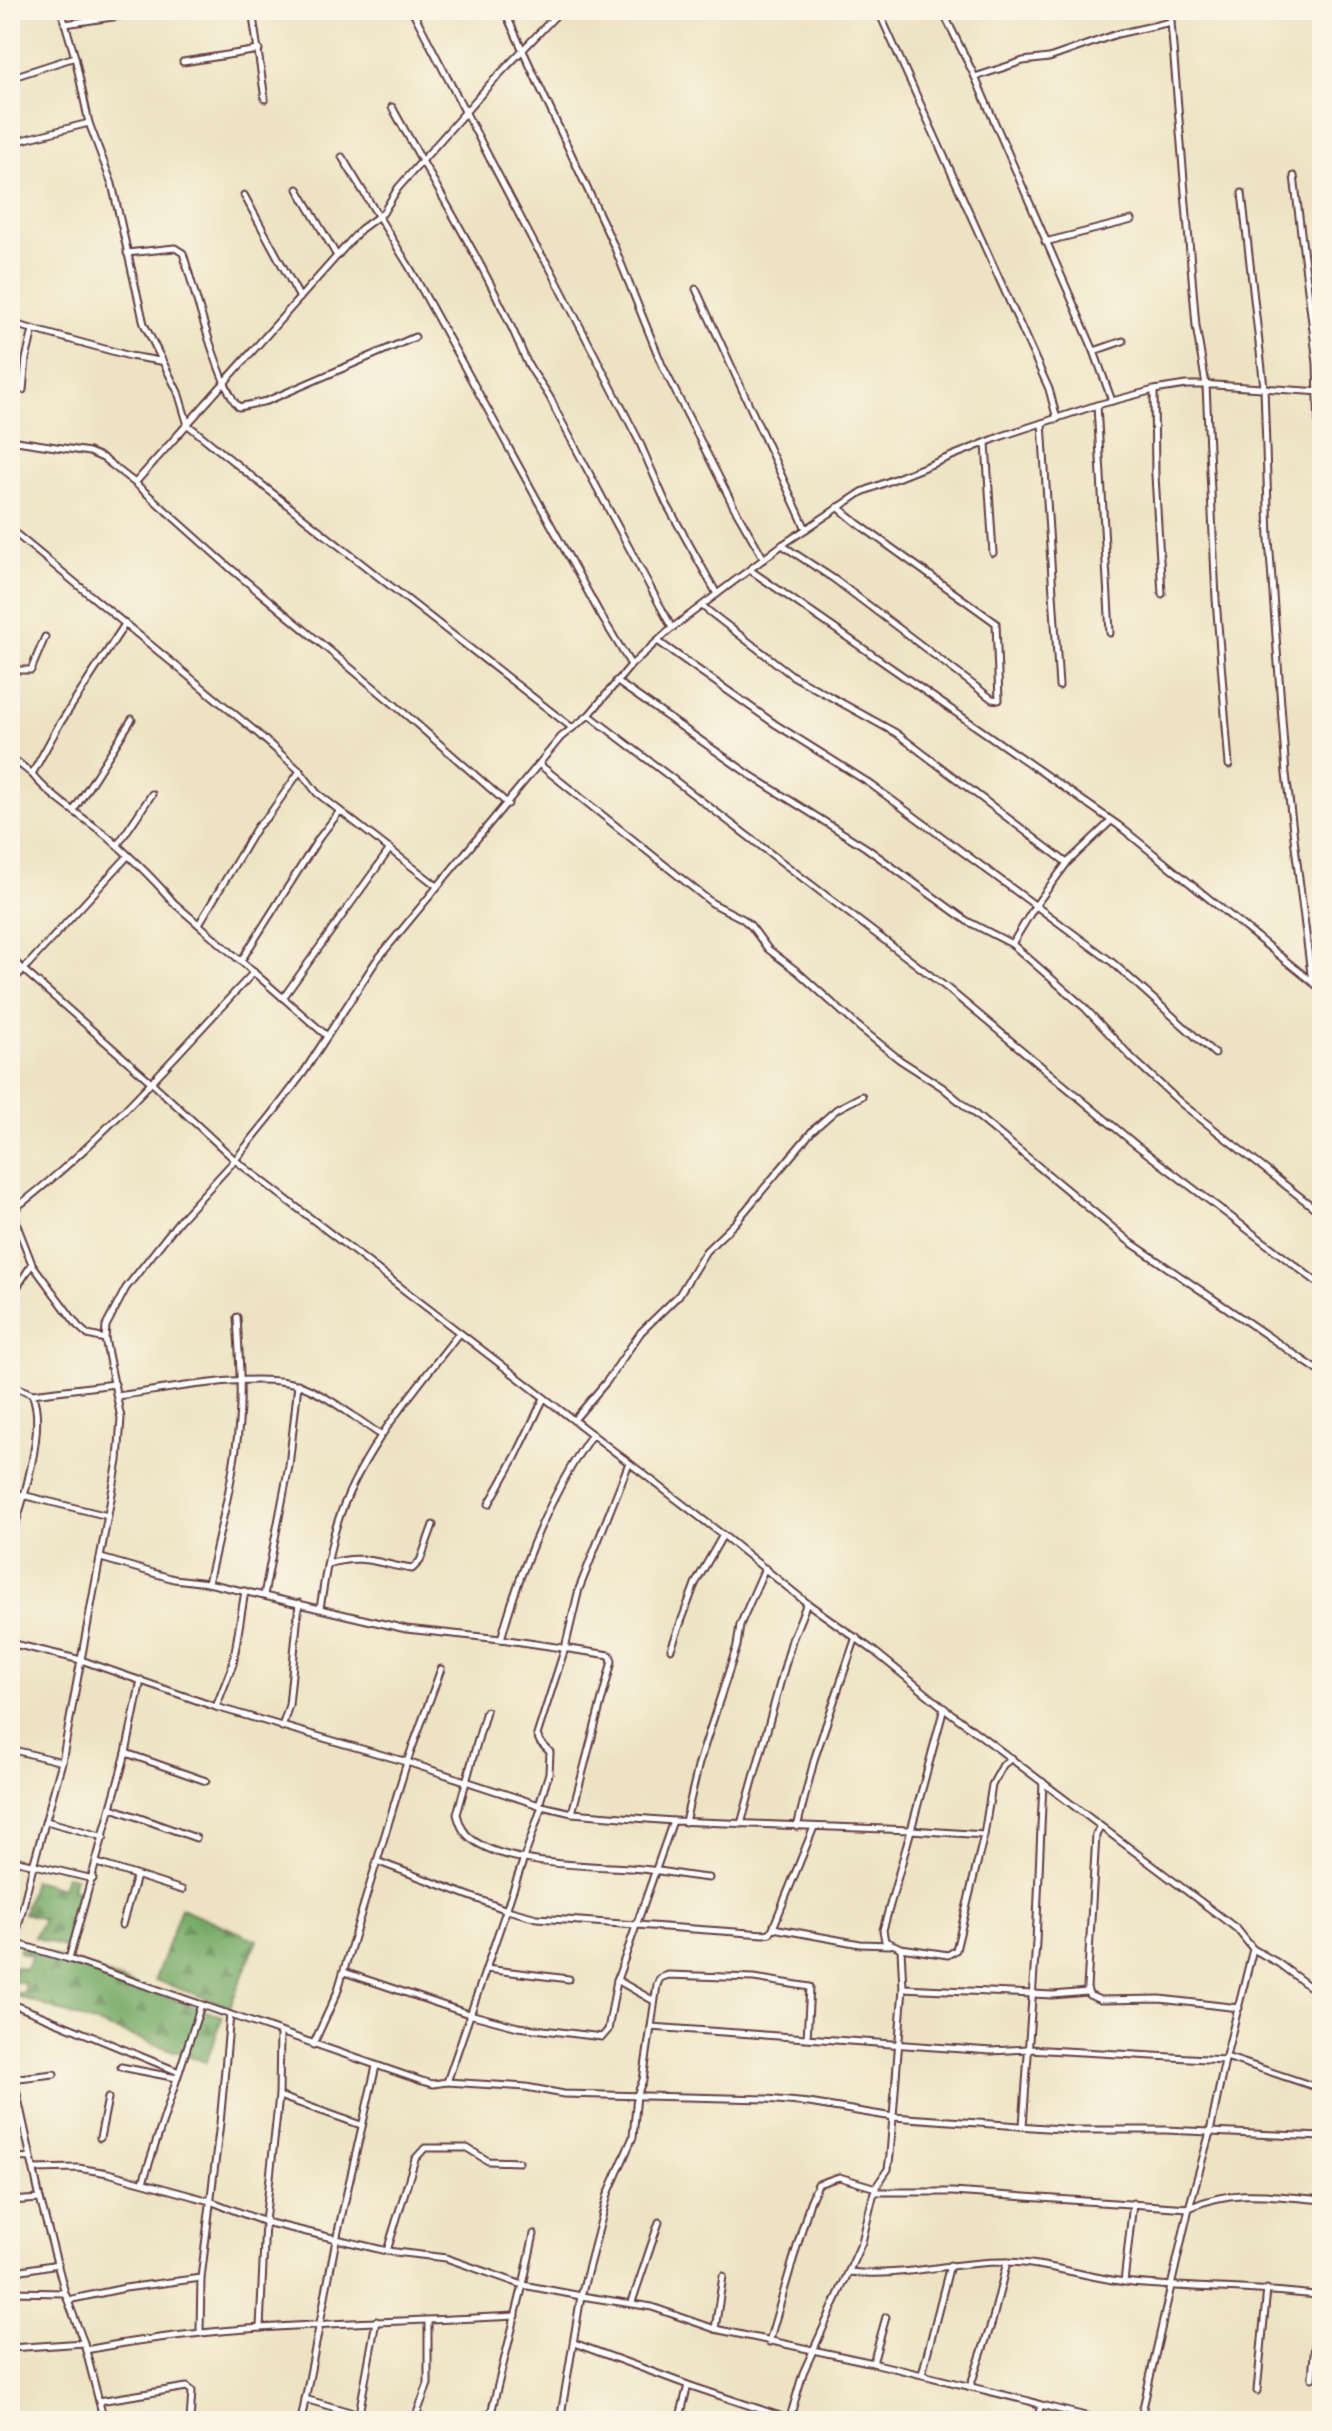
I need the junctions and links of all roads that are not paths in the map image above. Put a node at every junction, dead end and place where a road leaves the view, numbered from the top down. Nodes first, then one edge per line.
1 (61, 10) edge
2 (160, 10) edge
3 (252, 10) edge
4 (412, 10) edge
5 (504, 10) edge
6 (561, 10) edge
7 (878, 10) edge
8 (942, 10) edge
9 (1170, 10) edge
10 (1171, 22) junction
11 (65, 24) junction
12 (259, 50) junction
13 (521, 51) junction
14 (75, 57) junction
15 (183, 62) dead end
16 (975, 77) junction
17 (10, 78) edge
18 (265, 99) dead end
19 (392, 107) dead end
20 (466, 111) junction
21 (89, 123) junction
22 (10, 143) edge
23 (342, 157) dead end
24 (421, 162) junction
25 (1294, 176) dead end
26 (298, 189) dead end
27 (1242, 193) dead end
28 (244, 195) dead end
29 (377, 217) junction
30 (1132, 220) dead end
31 (1045, 242) junction
32 (127, 253) junction
33 (337, 256) junction
34 (696, 289) dead end
35 (300, 298) junction
36 (10, 323) edge
37 (33, 330) junction
38 (415, 337) dead end
39 (1123, 341) dead end
40 (1094, 351) junction
41 (161, 361) junction
42 (224, 382) junction
43 (1206, 385) junction
44 (1264, 387) junction
45 (23, 390) dead end
46 (1154, 390) junction
47 (1320, 392) edge
48 (1112, 401) junction
49 (1097, 405) junction
50 (1057, 419) junction
51 (1042, 423) junction
52 (188, 425) junction
53 (10, 440) edge
54 (986, 443) junction
55 (135, 483) junction
56 (838, 507) junction
57 (10, 529) edge
58 (806, 529) junction
59 (1322, 539) edge
60 (782, 545) junction
61 (993, 553) dead end
62 (764, 559) junction
63 (750, 570) junction
64 (717, 594) junction
65 (1162, 594) dead end
66 (702, 606) junction
67 (125, 624) junction
68 (672, 628) junction
69 (1110, 633) dead end
70 (45, 637) dead end
71 (659, 642) junction
72 (631, 665) junction
73 (10, 670) edge
74 (616, 681) junction
75 (1059, 686) dead end
76 (589, 715) junction
77 (132, 719) dead end
78 (571, 727) junction
79 (10, 756) edge
80 (540, 765) junction
81 (1229, 765) dead end
82 (300, 771) junction
83 (32, 774) junction
84 (152, 794) dead end
85 (508, 804) junction
86 (74, 810) junction
87 (340, 811) junction
88 (1111, 821) junction
89 (117, 846) junction
90 (390, 849) junction
91 (128, 856) junction
92 (1067, 863) junction
93 (437, 886) junction
94 (1035, 906) junction
95 (199, 924) junction
96 (1012, 944) junction
97 (10, 958) edge
98 (241, 961) junction
99 (23, 970) junction
100 (254, 972) junction
101 (1312, 982) junction
102 (10, 984) edge
103 (1322, 990) edge
104 (283, 998) junction
105 (327, 1036) junction
106 (1215, 1054) dead end
107 (150, 1081) junction
108 (862, 1096) dead end
109 (235, 1160) junction
110 (10, 1194) edge
111 (13, 1210) junction
112 (1322, 1214) edge
113 (32, 1264) junction
114 (1322, 1286) edge
115 (10, 1298) edge
116 (237, 1317) dead end
117 (459, 1333) junction
118 (105, 1339) junction
119 (1322, 1373) edge
120 (241, 1379) junction
121 (10, 1384) edge
122 (115, 1384) junction
123 (298, 1384) junction
124 (32, 1394) junction
125 (117, 1396) junction
126 (544, 1398) junction
127 (574, 1420) junction
128 (592, 1434) junction
129 (381, 1435) junction
130 (629, 1463) junction
131 (10, 1492) edge
132 (25, 1497) junction
133 (489, 1504) dead end
134 (108, 1516) junction
135 (433, 1525) dead end
136 (723, 1535) junction
137 (10, 1539) edge
138 (101, 1558) junction
139 (328, 1564) junction
140 (765, 1568) junction
141 (208, 1583) junction
142 (245, 1591) junction
143 (264, 1595) junction
144 (299, 1603) junction
145 (807, 1603) junction
146 (320, 1608) junction
147 (856, 1637) junction
148 (501, 1639) junction
149 (10, 1643) edge
150 (565, 1648) junction
151 (671, 1649) dead end
152 (81, 1660) junction
153 (441, 1669) dead end
154 (141, 1680) junction
155 (216, 1707) junction
156 (944, 1708) junction
157 (486, 1711) dead end
158 (282, 1727) junction
159 (10, 1749) edge
160 (126, 1753) junction
161 (1012, 1758) junction
162 (62, 1762) junction
163 (407, 1762) junction
164 (206, 1781) dead end
165 (466, 1781) junction
166 (1043, 1782) junction
167 (540, 1805) junction
168 (112, 1808) junction
169 (572, 1813) junction
170 (46, 1821) junction
171 (673, 1821) junction
172 (685, 1822) junction
173 (741, 1824) junction
174 (797, 1827) junction
175 (814, 1827) junction
176 (1100, 1828) junction
177 (911, 1830) junction
178 (984, 1835) junction
179 (104, 1837) junction
180 (196, 1838) dead end
181 (10, 1859) edge
182 (525, 1859) junction
183 (379, 1862) junction
184 (97, 1863) junction
185 (33, 1866) junction
186 (657, 1870) junction
187 (136, 1876) junction
188 (709, 1878) dead end
189 (93, 1879) junction
190 (182, 1890) dead end
191 (507, 1910) junction
192 (122, 1925) dead end
193 (636, 1925) junction
194 (13, 1928) edge
195 (773, 1928) junction
196 (14, 1943) junction
197 (892, 1945) junction
198 (901, 1948) junction
199 (1253, 1949) junction
200 (10, 1959) edge
201 (69, 1959) junction
202 (486, 1969) junction
203 (344, 1972) junction
204 (569, 1979) dead end
205 (617, 1980) junction
206 (903, 1988) junction
207 (1087, 1992) junction
208 (1031, 1994) junction
209 (1322, 1996) edge
210 (654, 2001) junction
211 (10, 2003) edge
212 (201, 2005) junction
213 (1239, 2008) junction
214 (469, 2014) junction
215 (230, 2015) junction
216 (651, 2027) junction
217 (280, 2033) junction
218 (807, 2038) junction
219 (313, 2045) junction
220 (899, 2045) junction
221 (10, 2047) edge
222 (1028, 2049) junction
223 (1225, 2059) junction
224 (376, 2066) junction
225 (121, 2067) dead end
226 (54, 2074) dead end
227 (178, 2075) junction
228 (12, 2080) edge
229 (447, 2082) junction
230 (1322, 2089) edge
231 (637, 2095) junction
232 (279, 2096) junction
233 (108, 2098) dead end
234 (893, 2117) junction
235 (361, 2125) junction
236 (1023, 2126) junction
237 (1210, 2132) junction
238 (1322, 2137) edge
239 (100, 2138) dead end
240 (10, 2157) edge
241 (31, 2158) junction
242 (519, 2162) dead end
243 (34, 2169) junction
244 (143, 2182) junction
245 (875, 2189) junction
246 (40, 2199) junction
247 (1322, 2200) edge
248 (10, 2201) edge
249 (210, 2201) junction
250 (1133, 2203) junction
251 (1189, 2208) junction
252 (265, 2222) junction
253 (659, 2222) dead end
254 (534, 2234) dead end
255 (336, 2240) junction
256 (387, 2251) junction
257 (1007, 2262) junction
258 (58, 2264) junction
259 (950, 2265) junction
260 (10, 2269) edge
261 (849, 2272) junction
262 (723, 2276) dead end
263 (201, 2278) junction
264 (1124, 2282) junction
265 (1172, 2284) junction
266 (523, 2285) junction
267 (1267, 2289) junction
268 (10, 2292) edge
269 (1321, 2295) edge
270 (581, 2296) junction
271 (66, 2297) junction
272 (632, 2302) junction
273 (516, 2316) junction
274 (886, 2317) dead end
275 (376, 2321) junction
276 (428, 2321) junction
277 (320, 2324) junction
278 (260, 2328) junction
279 (715, 2329) junction
280 (200, 2332) junction
281 (769, 2342) junction
282 (574, 2343) junction
283 (85, 2346) junction
284 (10, 2348) edge
285 (812, 2351) junction
286 (873, 2363) junction
287 (922, 2374) junction
288 (1312, 2378) dead end
289 (688, 2385) junction
290 (970, 2387) junction
291 (1257, 2391) dead end
292 (305, 2399) junction
293 (99, 2401) junction
294 (1041, 2405) junction
295 (359, 2414) junction
296 (10, 2416) edge
297 (789, 2420) edge
298 (190, 2421) edge
299 (301, 2421) edge
300 (381, 2421) edge
301 (414, 2421) edge
302 (489, 2421) edge
303 (560, 2421) edge
304 (679, 2421) edge
305 (1036, 2421) edge
306 (1106, 2421) edge
307 (1140, 2421) edge

1 - 11 street
2 - 11 street
3 - 12 street
4 - 20 street
5 - 13 street
6 - 13 street
7 - 50 street
8 - 16 street
9 - 10 street
10 - 16 street
10 - 43 street
11 - 14 street
12 - 15 street
12 - 18 street
13 - 20 street
13 - 62 street
14 - 17 street
14 - 21 street
16 - 31 street
19 - 24 street
20 - 24 street
20 - 64 street
21 - 22 street
21 - 32 street
23 - 29 street
24 - 29 street
24 - 68 street
25 - 47 street
26 - 33 street
27 - 44 street
28 - 35 street
29 - 33 street
29 - 72 street
30 - 31 street
31 - 40 street
32 - 41 street
32 - 42 street
33 - 35 street
34 - 58 street
35 - 42 street
36 - 37 street
37 - 41 street
37 - 45 street
38 - 42 street
39 - 40 street
40 - 48 street
41 - 52 street
42 - 52 street
43 - 44 street
43 - 46 street
43 - 81 street
44 - 47 street
44 - 101 street
46 - 48 street
46 - 65 street
47 - 59 street
48 - 49 street
49 - 50 street
49 - 69 street
50 - 51 street
51 - 54 street
51 - 75 street
52 - 55 street
52 - 78 street
53 - 55 street
54 - 56 street
54 - 61 street
55 - 85 street
56 - 58 street
56 - 60 street
57 - 67 street
58 - 60 street
60 - 62 street
62 - 63 street
63 - 64 street
63 - 88 street
64 - 66 street
66 - 68 street
66 - 92 street
67 - 82 street
67 - 83 street
68 - 71 street
70 - 73 street
71 - 72 street
71 - 94 street
72 - 74 street
74 - 76 street
74 - 96 street
76 - 78 street
76 - 114 street
77 - 86 street
78 - 80 street
79 - 83 street
80 - 85 street
80 - 119 street
82 - 87 street
82 - 95 street
83 - 86 street
84 - 89 street
85 - 93 street
86 - 89 street
87 - 90 street
87 - 98 street
88 - 92 street
88 - 101 street
89 - 91 street
90 - 93 street
90 - 104 street
91 - 95 street
91 - 99 street
92 - 94 street
93 - 105 street
94 - 96 street
94 - 106 street
95 - 98 street
96 - 112 street
97 - 99 street
98 - 100 street
99 - 102 street
99 - 107 street
100 - 104 street
100 - 107 street
101 - 103 street
104 - 105 street
105 - 109 street
107 - 109 street
107 - 111 street
108 - 127 street
109 - 117 street
109 - 118 street
110 - 111 street
111 - 113 street
113 - 115 street
113 - 118 street
116 - 120 street
117 - 126 street
117 - 129 street
118 - 122 street
120 - 123 street
120 - 125 street
120 - 141 street
121 - 124 street
122 - 124 street
122 - 125 street
123 - 129 street
123 - 143 street
124 - 132 street
125 - 134 street
126 - 127 street
126 - 133 street
127 - 128 street
128 - 130 street
128 - 148 street
129 - 139 street
130 - 136 street
130 - 150 street
131 - 132 street
132 - 134 street
132 - 137 street
134 - 138 street
135 - 139 street
136 - 140 street
136 - 151 street
138 - 141 street
138 - 152 street
139 - 146 street
140 - 145 street
140 - 172 street
141 - 142 street
142 - 143 street
142 - 155 street
143 - 144 street
144 - 146 street
144 - 158 street
145 - 147 street
145 - 173 street
146 - 148 street
147 - 156 street
147 - 174 street
148 - 150 street
149 - 152 street
150 - 167 street
150 - 169 street
152 - 154 street
152 - 162 street
153 - 163 street
154 - 155 street
154 - 160 street
155 - 158 street
156 - 161 street
156 - 177 street
157 - 165 street
158 - 163 street
159 - 162 street
160 - 164 street
160 - 168 street
161 - 166 street
161 - 178 street
162 - 170 street
163 - 165 street
163 - 183 street
165 - 167 street
165 - 182 street
166 - 176 street
166 - 208 street
167 - 169 street
167 - 182 street
168 - 179 street
168 - 180 street
169 - 171 street
170 - 179 street
170 - 185 street
171 - 172 street
171 - 186 street
172 - 173 street
173 - 174 street
174 - 175 street
175 - 177 street
175 - 195 street
176 - 199 street
176 - 207 street
177 - 178 street
177 - 197 street
178 - 198 street
179 - 184 street
181 - 185 street
182 - 186 street
182 - 191 street
183 - 191 street
183 - 203 street
184 - 187 street
184 - 189 street
185 - 189 street
185 - 194 street
186 - 188 street
186 - 193 street
187 - 190 street
187 - 192 street
189 - 201 street
191 - 193 street
191 - 202 street
193 - 195 street
193 - 205 street
194 - 196 street
195 - 197 street
196 - 200 street
196 - 201 street
197 - 198 street
198 - 206 street
199 - 209 street
199 - 213 street
201 - 212 street
202 - 204 street
202 - 214 street
203 - 214 street
203 - 219 street
205 - 210 street
205 - 214 street
206 - 208 street
206 - 220 street
207 - 208 street
207 - 213 street
208 - 222 street
210 - 216 street
210 - 218 street
211 - 227 street
212 - 215 street
212 - 227 street
213 - 223 street
214 - 229 street
215 - 217 street
215 - 249 street
216 - 218 street
216 - 231 street
217 - 219 street
217 - 232 street
218 - 220 street
219 - 224 street
220 - 222 street
220 - 234 street
221 - 228 street
222 - 223 street
222 - 236 street
223 - 230 street
223 - 237 street
224 - 229 street
224 - 235 street
225 - 227 street
226 - 228 street
227 - 244 street
228 - 241 street
229 - 231 street
231 - 234 street
231 - 270 street
232 - 235 street
232 - 252 street
233 - 239 street
234 - 236 street
234 - 245 street
235 - 255 street
236 - 237 street
237 - 238 street
237 - 251 street
240 - 241 street
241 - 243 street
242 - 256 street
243 - 244 street
243 - 246 street
244 - 249 street
245 - 250 street
245 - 261 street
245 - 281 street
246 - 248 street
246 - 258 street
247 - 251 street
249 - 252 street
249 - 263 street
250 - 251 street
250 - 264 street
251 - 265 street
252 - 255 street
252 - 278 street
253 - 272 street
254 - 266 street
255 - 256 street
255 - 277 street
256 - 266 street
257 - 259 street
257 - 264 street
257 - 290 street
258 - 260 street
258 - 271 street
259 - 261 street
259 - 287 street
261 - 285 street
262 - 279 street
263 - 271 street
263 - 280 street
264 - 265 street
265 - 267 street
265 - 307 street
266 - 270 street
266 - 273 street
267 - 269 street
267 - 291 street
268 - 271 street
269 - 288 street
270 - 272 street
270 - 282 street
271 - 283 street
272 - 279 street
273 - 276 street
273 - 302 street
274 - 286 street
275 - 276 street
275 - 277 street
275 - 295 street
276 - 301 street
277 - 278 street
277 - 292 street
278 - 280 street
279 - 281 street
280 - 283 street
281 - 285 street
282 - 289 street
282 - 303 street
283 - 284 street
283 - 293 street
285 - 286 street
285 - 297 street
286 - 287 street
287 - 290 street
289 - 297 street
289 - 304 street
290 - 294 street
292 - 295 street
292 - 299 street
293 - 296 street
293 - 298 street
294 - 305 street
294 - 306 street
295 - 300 street

